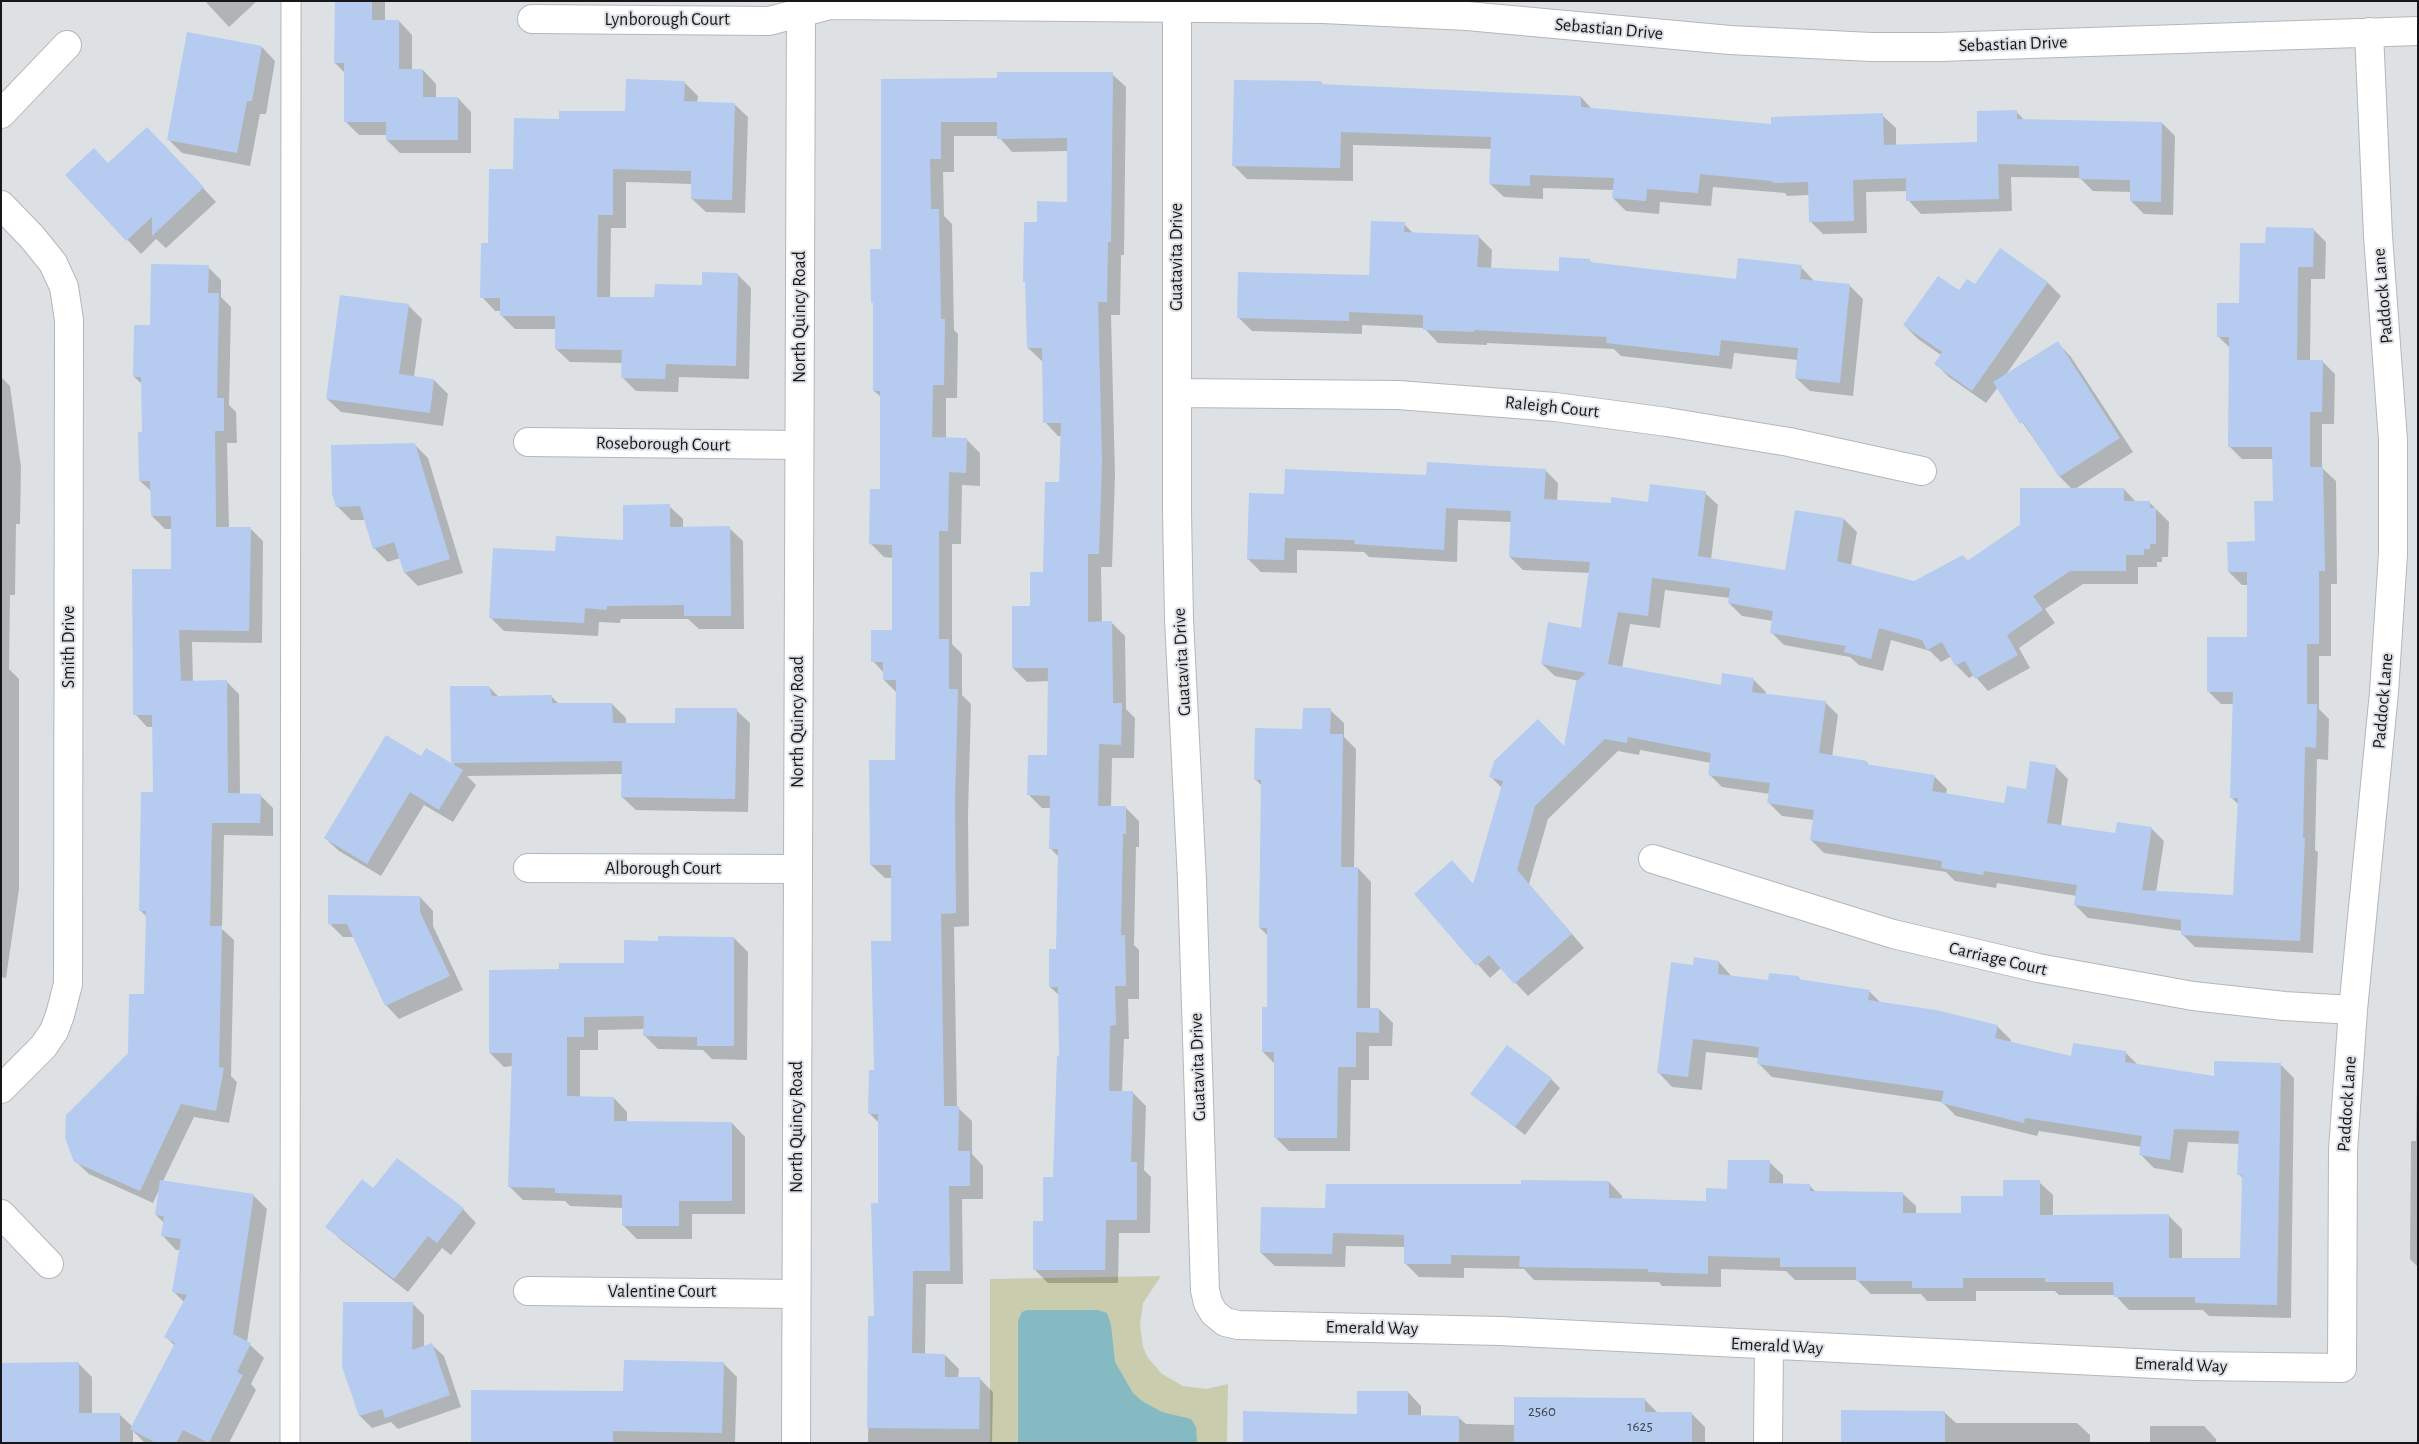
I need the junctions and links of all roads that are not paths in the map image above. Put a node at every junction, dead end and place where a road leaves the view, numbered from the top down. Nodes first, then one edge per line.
1 (291, 1) edge
2 (801, 7) edge
3 (1177, 8) junction
4 (532, 20) dead end
5 (2418, 31) edge
6 (2368, 32) junction
7 (67, 45) dead end
8 (1, 114) edge
9 (1, 206) edge
10 (1177, 393) junction
11 (528, 442) dead end
12 (799, 445) junction
13 (1922, 471) dead end
14 (1653, 859) dead end
15 (528, 868) dead end
16 (798, 869) junction
17 (2354, 1010) junction
18 (1, 1089) edge
19 (1, 1214) edge
20 (50, 1264) dead end
21 (528, 1291) dead end
22 (796, 1294) junction
23 (1214, 1314) joint
24 (1769, 1345) junction
25 (2342, 1368) joint
26 (290, 1443) edge
27 (796, 1443) edge
28 (1768, 1443) edge

1 - 26 lane
2 - 3 street, Sebastian Drive
2 - 4 street, Lynborough Court
2 - 12 street, North Quincy Road
3 - 6 street, Sebastian Drive
3 - 10 street, Guatavita Drive
5 - 6 street, Sebastian Drive
6 - 17 street, Paddock Lane
7 - 8 street
9 - 18 street, Smith Drive
10 - 13 street, Raleigh Court
10 - 23 street, Guatavita Drive
11 - 12 street, Roseborough Court
12 - 16 street, North Quincy Road
14 - 17 street, Carriage Court
15 - 16 street, Alborough Court
16 - 22 street, North Quincy Road
17 - 25 street, Paddock Lane
19 - 20 street
21 - 22 street, Valentine Court
22 - 27 street, North Quincy Road
23 - 24 street, Emerald Way
24 - 25 street, Emerald Way
24 - 28 street

